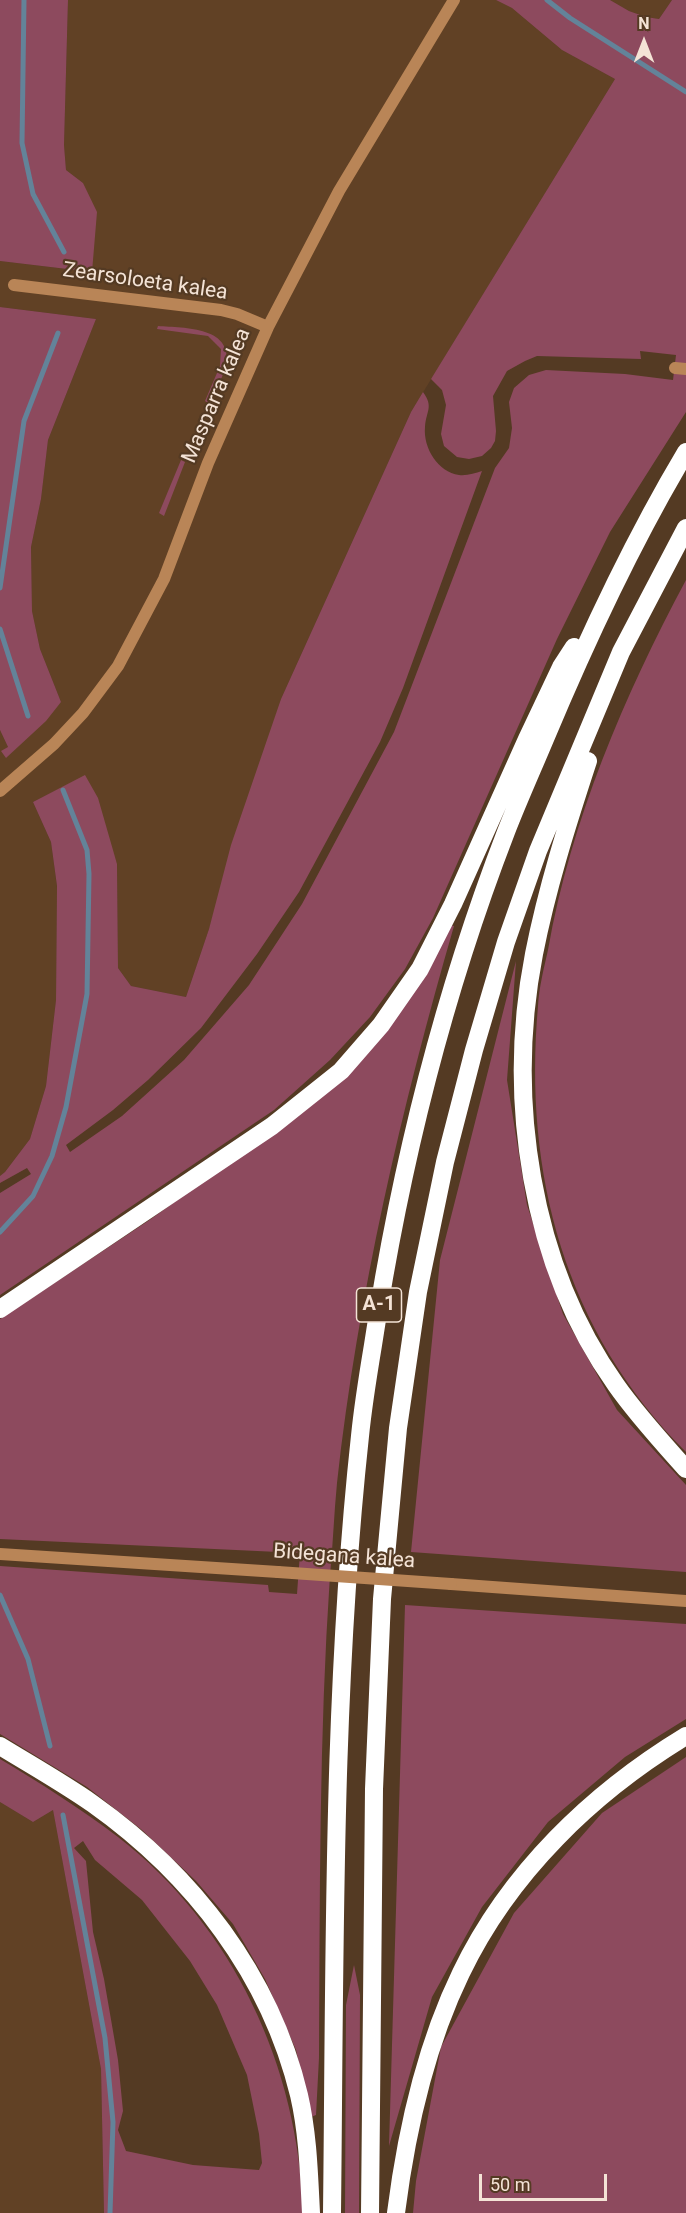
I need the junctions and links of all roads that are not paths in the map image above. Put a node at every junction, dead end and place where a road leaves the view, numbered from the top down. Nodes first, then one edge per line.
1 (454, 0) edge
2 (14, 285) dead end
3 (268, 327) junction
4 (686, 452) edge
5 (686, 528) edge
6 (613, 588) junction
7 (621, 652) junction
8 (0, 792) edge
9 (0, 1309) edge
10 (686, 1469) edge
11 (0, 1554) edge
12 (686, 1601) edge
13 (686, 1736) edge
14 (0, 1746) edge
15 (311, 2213) edge
16 (332, 2213) edge
17 (370, 2213) edge
18 (396, 2213) edge

1 - 3 street, Masparra kalea
2 - 3 street, Zearsoloeta kalea
3 - 8 street, Masparra kalea
4 - 6 highway, A-1
5 - 7 highway, A-1
6 - 9 highway
6 - 16 highway, A-1
7 - 10 highway
7 - 17 highway, A-1
11 - 12 street, Bidegana kalea, bridge
13 - 18 highway
14 - 15 highway

